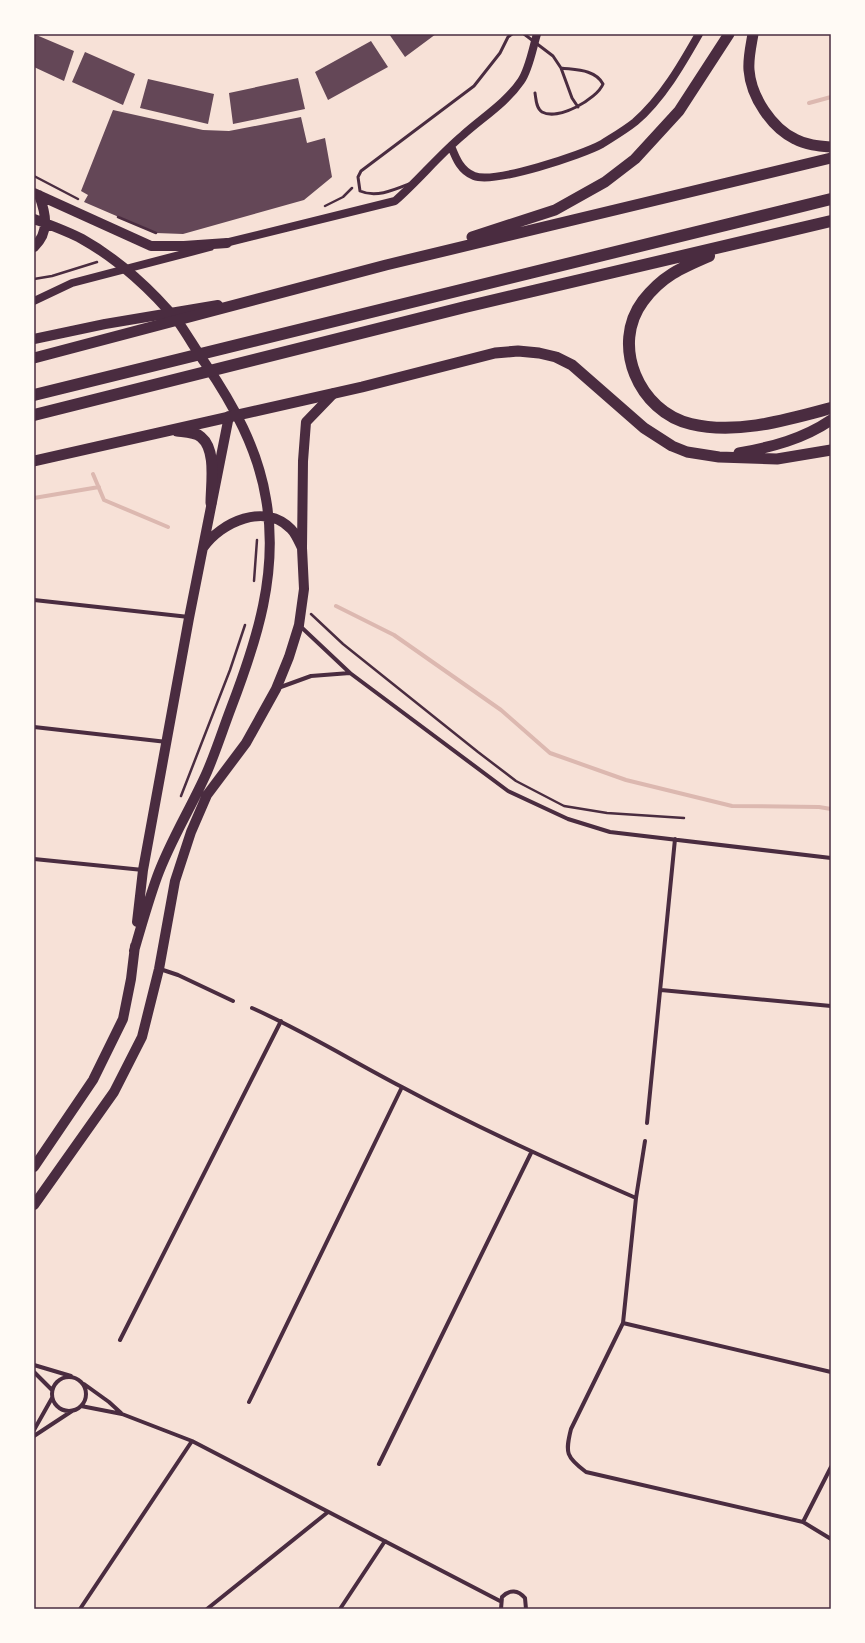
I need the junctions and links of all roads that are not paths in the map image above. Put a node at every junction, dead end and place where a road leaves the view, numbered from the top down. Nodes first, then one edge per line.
1 (512, 34) edge
2 (524, 34) edge
3 (699, 34) edge
4 (729, 34) edge
5 (753, 34) edge
6 (536, 37) edge
7 (561, 68) junction
8 (535, 92) dead end
9 (578, 107) junction
10 (451, 146) junction
11 (831, 147) edge
12 (831, 158) edge
13 (417, 182) junction
14 (36, 194) edge
15 (831, 199) edge
16 (34, 219) edge
17 (831, 221) edge
18 (227, 243) junction
19 (740, 243) junction
20 (34, 248) edge
21 (386, 265) junction
22 (268, 297) junction
23 (34, 301) edge
24 (34, 339) edge
25 (34, 358) edge
26 (334, 393) junction
27 (34, 395) edge
28 (831, 408) edge
29 (34, 415) edge
30 (229, 416) junction
31 (831, 420) edge
32 (164, 431) junction
33 (831, 450) edge
34 (719, 457) junction
35 (34, 461) edge
36 (211, 502) junction
37 (302, 548) junction
38 (201, 550) junction
39 (34, 600) edge
40 (189, 618) junction
41 (299, 625) junction
42 (350, 673) junction
43 (276, 689) junction
44 (34, 727) edge
45 (167, 742) junction
46 (206, 773) junction
47 (191, 832) junction
48 (675, 839) junction
49 (831, 858) edge
50 (34, 859) edge
51 (143, 870) junction
52 (134, 951) junction
53 (160, 969) junction
54 (662, 990) junction
55 (233, 1000) dead end
56 (831, 1006) edge
57 (252, 1008) dead end
58 (281, 1021) junction
59 (402, 1087) junction
60 (647, 1123) dead end
61 (645, 1141) dead end
62 (531, 1153) junction
63 (34, 1167) edge
64 (636, 1198) junction
65 (34, 1205) edge
66 (623, 1323) junction
67 (120, 1340) dead end
68 (34, 1365) edge
69 (34, 1372) edge
70 (831, 1372) edge
71 (73, 1377) junction
72 (82, 1383) junction
73 (52, 1390) junction
74 (52, 1398) junction
75 (249, 1402) dead end
76 (81, 1406) junction
77 (74, 1410) junction
78 (122, 1414) junction
79 (34, 1430) edge
80 (34, 1436) edge
81 (192, 1441) junction
82 (379, 1464) dead end
83 (831, 1467) edge
84 (328, 1512) junction
85 (803, 1522) junction
86 (831, 1539) edge
87 (385, 1541) junction
88 (500, 1601) junction
89 (80, 1609) edge
90 (207, 1609) edge
91 (340, 1609) edge
92 (501, 1609) edge
93 (526, 1609) edge

1 - 13 lane
2 - 6 lane
3 - 10 main road
4 - 21 highway
5 - 11 highway
6 - 7 lane
6 - 10 main road
7 - 9 lane
7 - 9 lane
8 - 9 lane
10 - 13 main road
12 - 21 highway
13 - 18 main road
14 - 18 main road
14 - 20 main road
15 - 27 highway
16 - 46 main road
17 - 19 highway
18 - 23 main road
19 - 28 highway
19 - 29 highway
21 - 22 highway
22 - 24 main road
22 - 25 highway
26 - 30 highway
26 - 34 highway
26 - 37 main road
30 - 32 highway
30 - 36 main road
31 - 34 highway
32 - 35 highway
32 - 36 highway
33 - 34 highway
36 - 38 main road
37 - 38 main road
37 - 41 main road
38 - 40 main road
39 - 40 street
40 - 45 main road
41 - 42 street
41 - 43 main road
42 - 43 street
42 - 48 street
43 - 47 main road
44 - 45 street
45 - 51 main road
46 - 47 main road
46 - 52 main road
47 - 53 main road
48 - 49 street
48 - 54 street
50 - 51 street
51 - 52 main road
52 - 63 main road
53 - 55 street
53 - 65 main road
54 - 56 street
54 - 60 street
57 - 58 street
58 - 59 street
58 - 67 street
59 - 62 street
59 - 75 street
61 - 64 street
62 - 64 street
62 - 82 street
64 - 66 street
66 - 70 street
66 - 85 street
68 - 71 street
69 - 73 street
71 - 72 street
71 - 73 street
72 - 76 street
72 - 78 street
73 - 74 street
74 - 77 street
74 - 79 street
76 - 77 street
76 - 78 street
77 - 80 street
78 - 81 street
81 - 84 street
81 - 89 street
83 - 85 street
84 - 87 street
84 - 90 street
85 - 86 street
87 - 88 street
87 - 91 street
88 - 92 street
88 - 93 street

